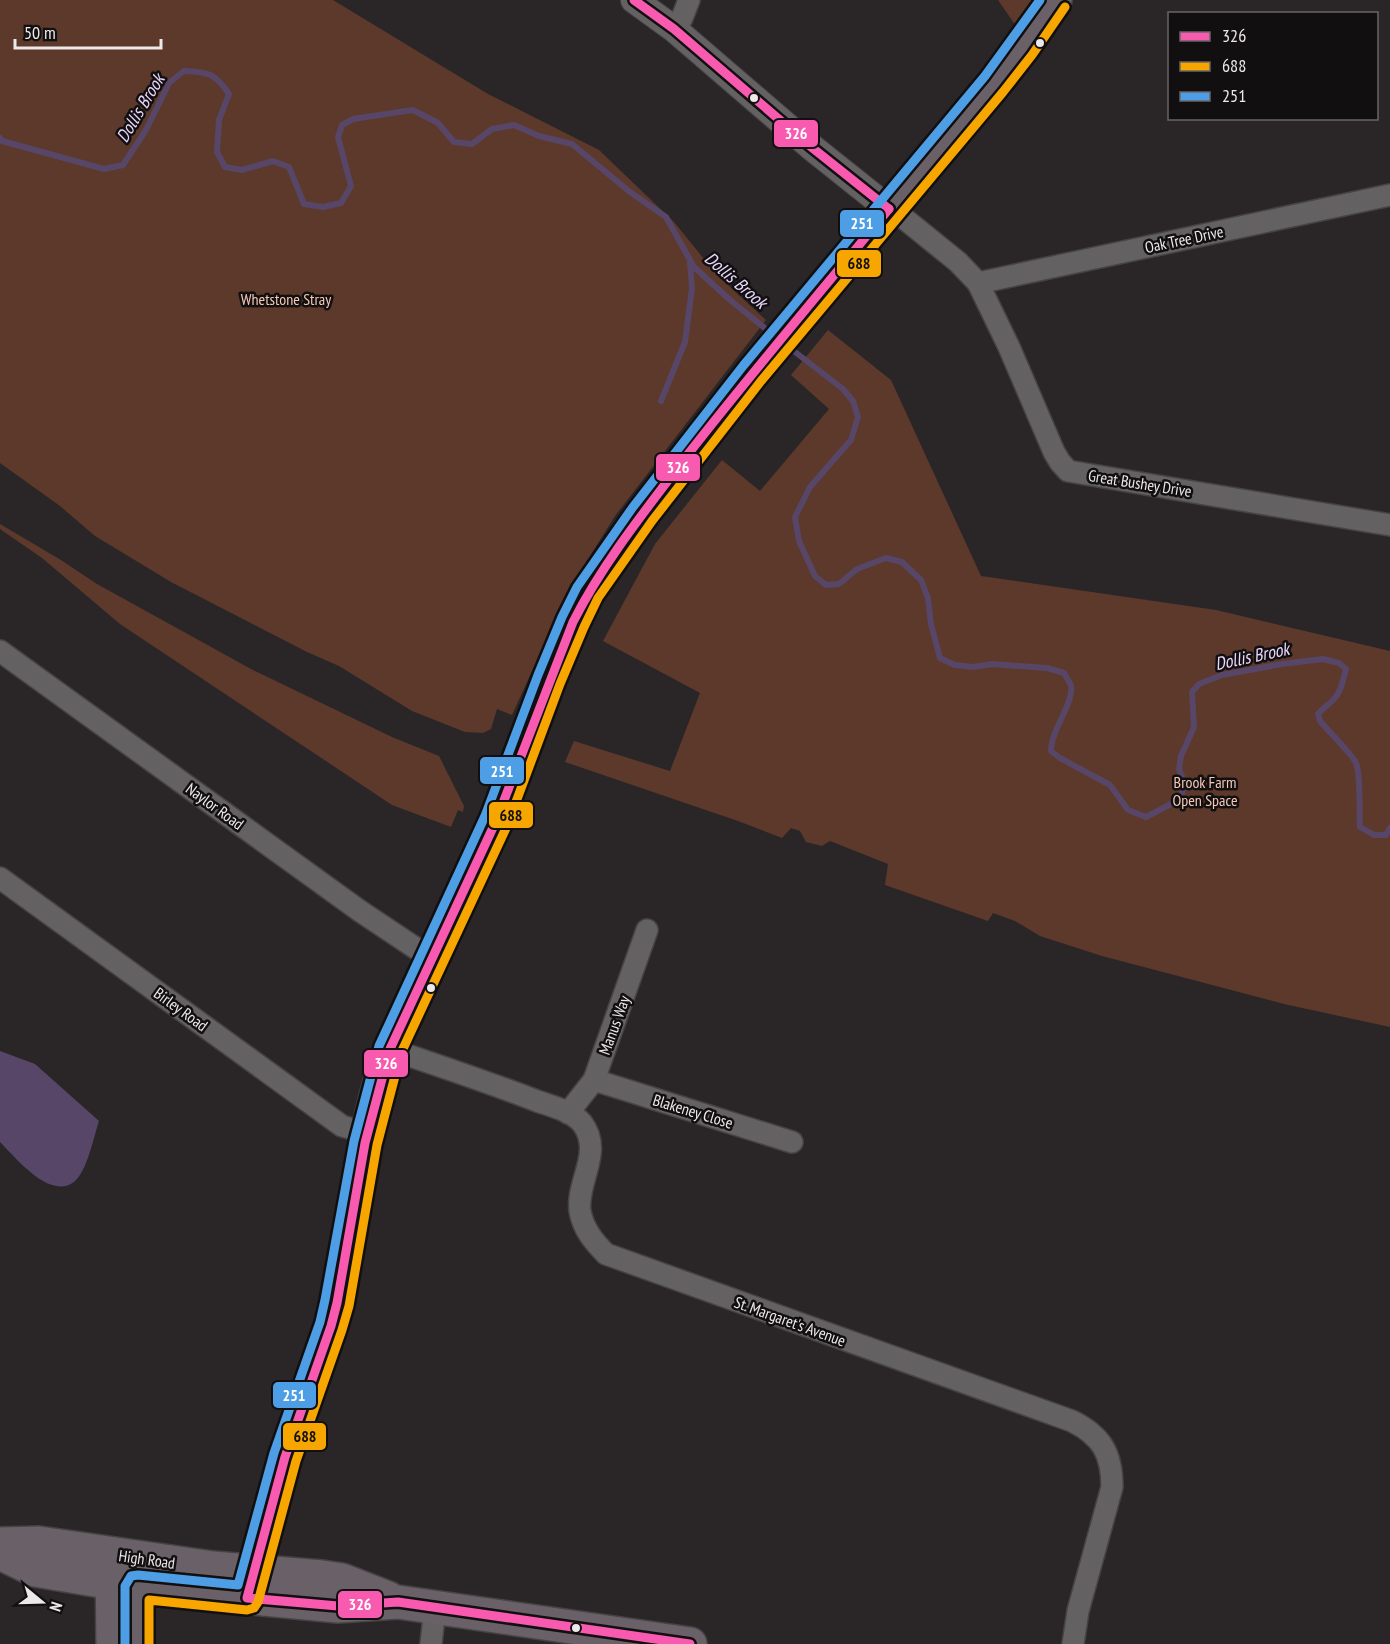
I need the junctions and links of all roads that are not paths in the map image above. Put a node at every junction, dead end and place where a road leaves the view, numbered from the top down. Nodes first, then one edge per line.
1 (634, 0) edge
2 (689, 0) edge
3 (1055, 0) edge
4 (674, 29) junction
5 (1390, 195) edge
6 (890, 208) junction
7 (978, 283) junction
8 (1390, 525) edge
9 (0, 651) edge
10 (0, 878) edge
11 (647, 930) dead end
12 (432, 958) junction
13 (390, 1048) junction
14 (594, 1080) junction
15 (568, 1113) junction
16 (367, 1133) junction
17 (792, 1142) dead end
18 (0, 1544) edge
19 (0, 1553) edge
20 (124, 1570) junction
21 (251, 1585) junction
22 (435, 1607) junction
23 (113, 1644) edge
24 (137, 1644) edge
25 (431, 1644) edge
26 (690, 1644) edge
27 (1073, 1644) edge

1 - 4 street
2 - 4 street
3 - 6 main road
4 - 6 street
5 - 7 street, Oak Tree Drive
6 - 7 street, Great Bushey Drive
6 - 12 main road
7 - 8 street, Great Bushey Drive
9 - 12 street, Naylor Road
10 - 16 street, Birley Road
11 - 14 street, Manus Way
12 - 13 main road
13 - 15 street, St. Margaret's Avenue
13 - 16 main road
14 - 15 street, Manus Way
14 - 17 street, Blakeney Close
15 - 27 street, St. Margaret's Avenue
16 - 21 main road
18 - 20 main road, High Road
19 - 20 main road, High Road
20 - 21 main road, High Road
20 - 23 main road
20 - 24 main road
21 - 22 main road, High Road
22 - 25 street
22 - 26 main road, High Road

